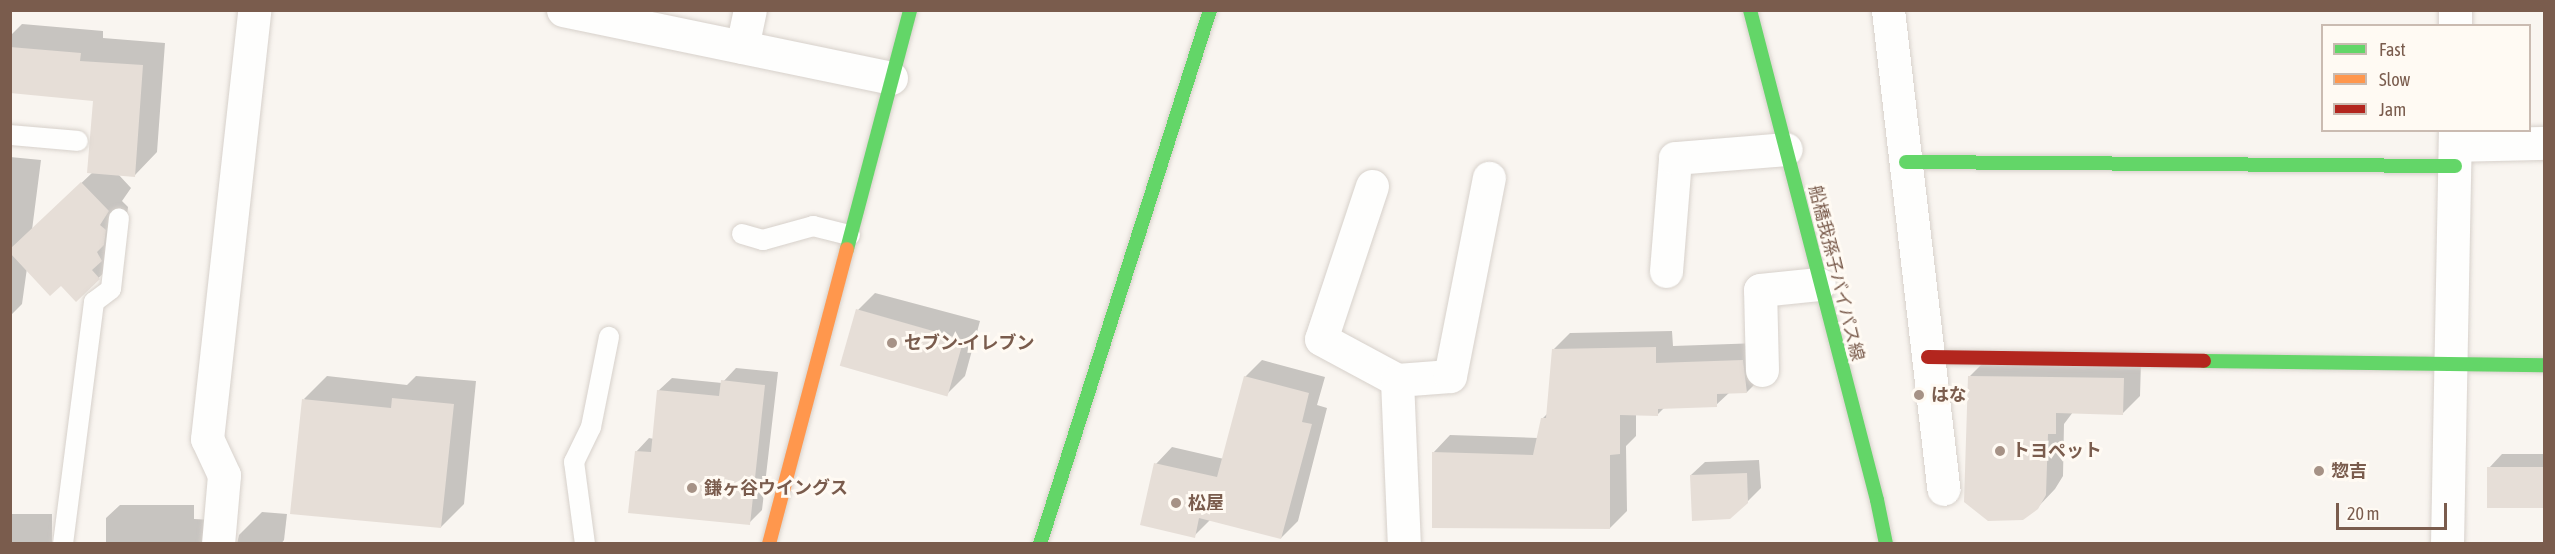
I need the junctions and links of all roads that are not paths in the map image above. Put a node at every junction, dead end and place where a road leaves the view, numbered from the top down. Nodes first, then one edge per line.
1 (254, 10) edge
2 (563, 10) edge
3 (750, 10) edge
4 (910, 10) edge
5 (1210, 10) edge
6 (1750, 10) edge
7 (1888, 10) edge
8 (742, 47) junction
9 (891, 78) junction
10 (10, 135) edge
11 (78, 141) dead end
12 (2544, 142) edge
13 (2455, 147) edge
14 (1786, 149) junction
15 (1906, 162) junction
16 (1489, 178) dead end
17 (1372, 186) dead end
18 (119, 218) dead end
19 (741, 234) dead end
20 (850, 235) junction
21 (1666, 271) dead end
22 (1819, 284) junction
23 (609, 337) dead end
24 (1928, 357) junction
25 (2452, 364) junction
26 (2544, 365) edge
27 (1762, 370) dead end
28 (1397, 381) junction
29 (1943, 489) dead end
30 (63, 543) edge
31 (218, 543) edge
32 (585, 543) edge
33 (769, 543) edge
34 (1040, 543) edge
35 (1404, 543) edge
36 (1886, 543) edge
37 (2447, 543) edge

1 - 31 street
2 - 8 street
3 - 8 street
4 - 9 street
5 - 34 street
6 - 14 street, 船橋我孫子バイパス線
7 - 15 street
8 - 9 street
9 - 20 street
10 - 11 lane
12 - 13 street
13 - 15 street
13 - 25 street
14 - 21 street
14 - 22 street, 船橋我孫子バイパス線
15 - 24 street
16 - 28 street
17 - 28 street
18 - 30 lane
19 - 20 lane
20 - 33 street
22 - 27 street
22 - 36 street, 船橋我孫子バイパス線
23 - 32 lane
24 - 25 street
24 - 29 street
25 - 26 street
25 - 37 street
28 - 35 street

